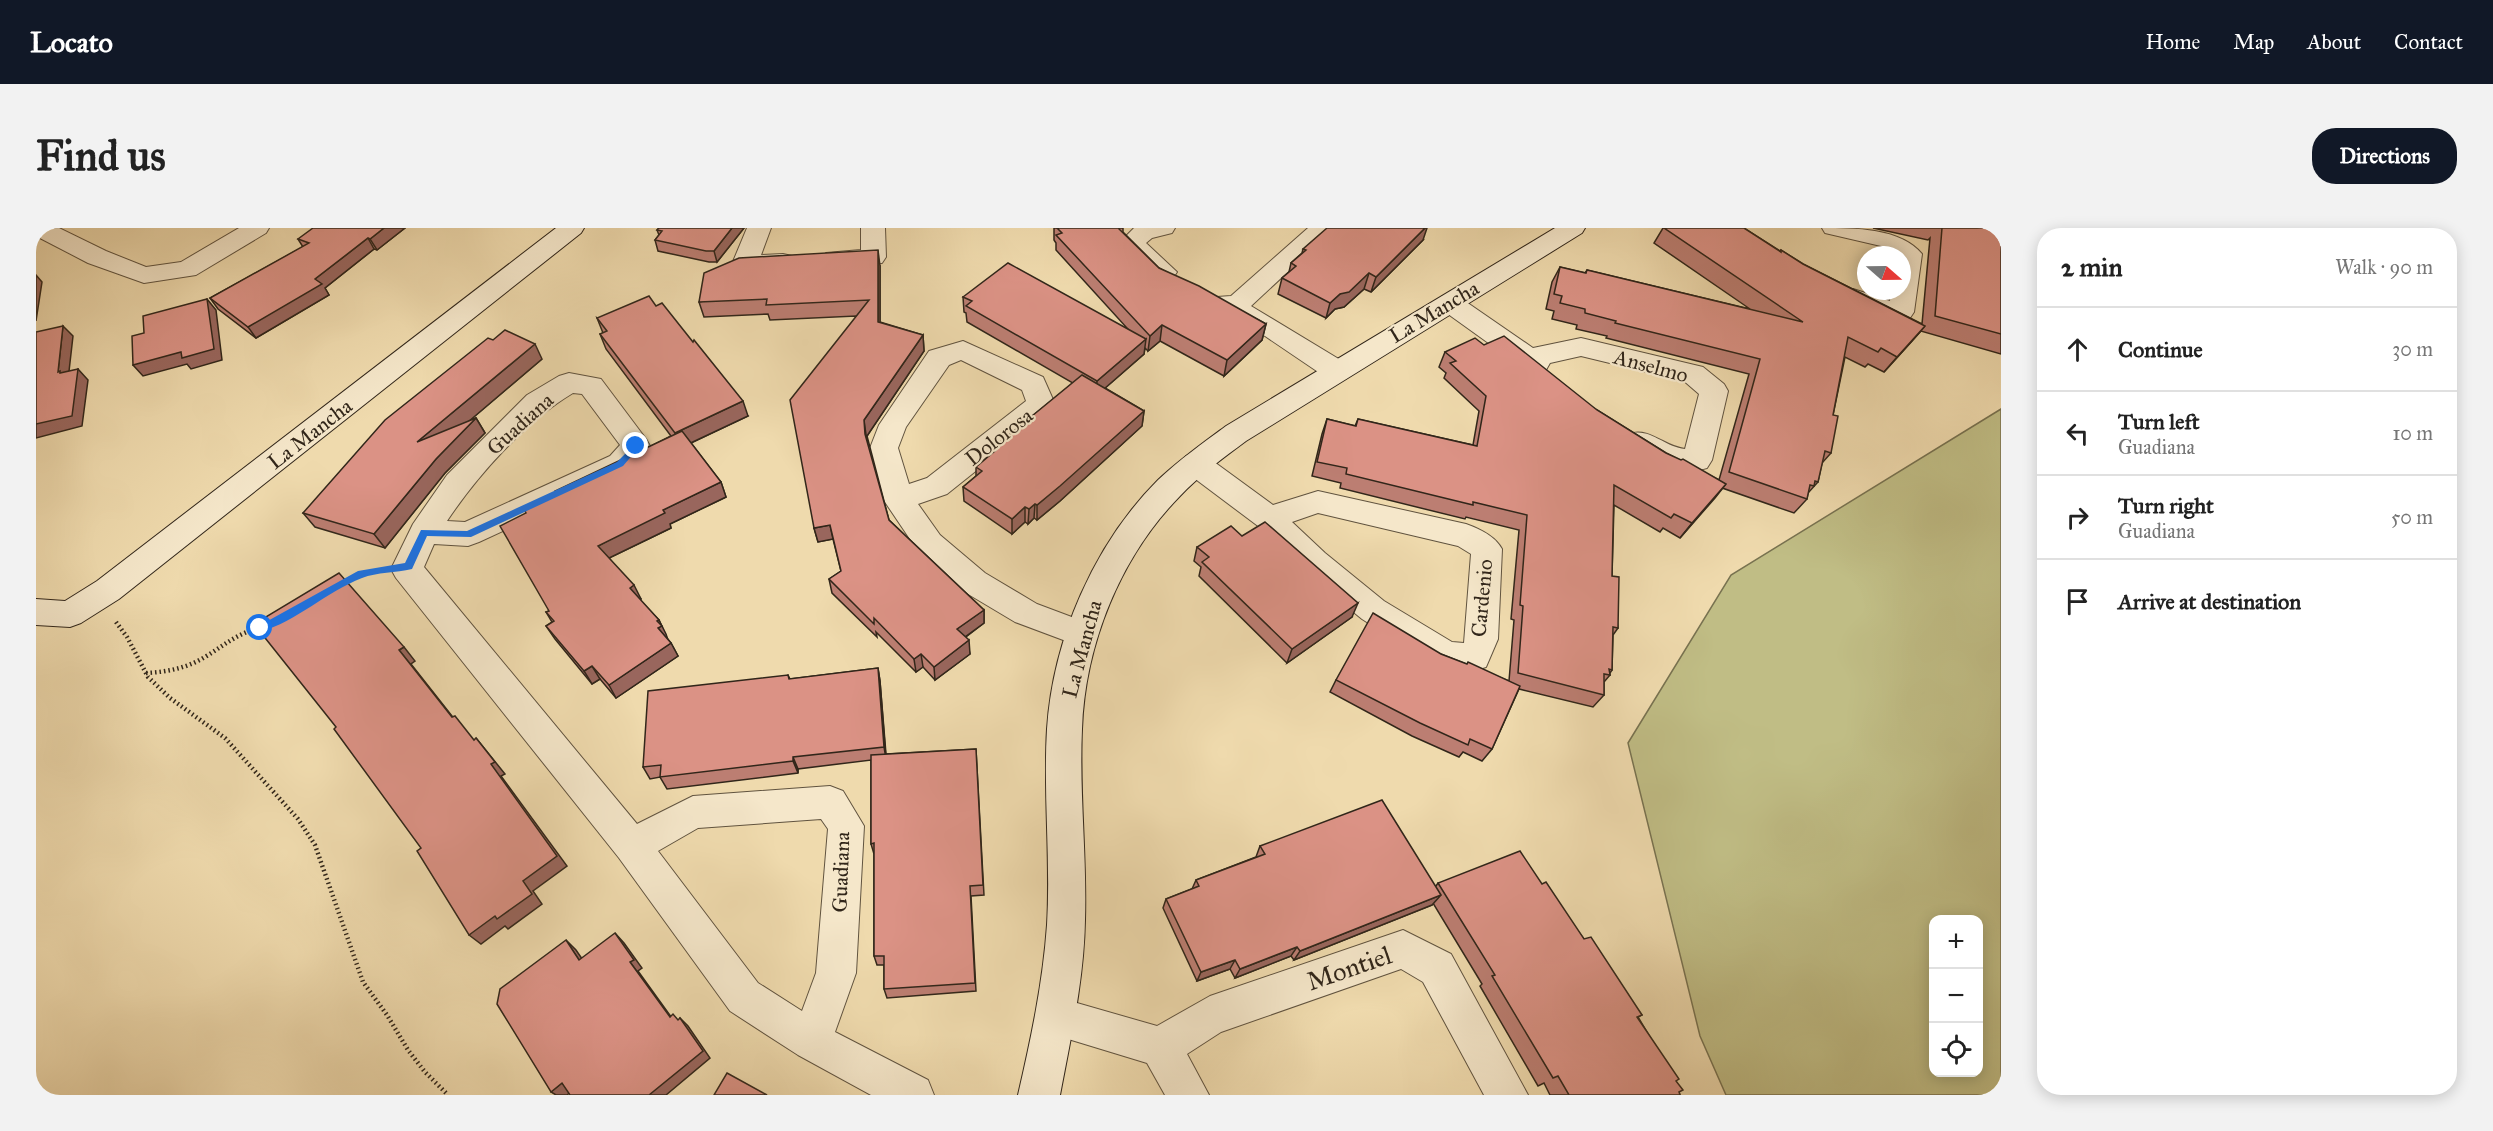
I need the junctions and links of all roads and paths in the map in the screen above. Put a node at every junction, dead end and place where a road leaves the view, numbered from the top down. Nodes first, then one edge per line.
1 (39, 228) edge
2 (257, 228) edge
3 (572, 228) edge
4 (759, 228) edge
5 (873, 228) edge
6 (1163, 228) edge
7 (1323, 228) edge
8 (1573, 228) edge
9 (1834, 228) edge
10 (1830, 285) edge
11 (1450, 303) junction
12 (1234, 307) junction
13 (1530, 358) junction
14 (1337, 371) junction
15 (1556, 380) edge
16 (1619, 428) edge
17 (1196, 464) junction
18 (898, 499) junction
19 (1269, 518) junction
20 (424, 532) junction
21 (409, 566) junction
22 (333, 587) edge
23 (99, 596) junction
24 (36, 612) edge
25 (266, 626) edge
26 (1082, 634) junction
27 (146, 673) junction
28 (632, 846) junction
29 (1056, 1017) junction
30 (812, 1041) junction
31 (1160, 1047) junction
32 (448, 1095) edge
33 (913, 1095) edge
34 (1039, 1095) edge
35 (1188, 1095) edge
36 (1507, 1095) edge

1 - 2 street
3 - 23 street, La Mancha
4 - 5 street
6 - 12 street
7 - 12 street
8 - 11 street, La Mancha
9 - 10 street
11 - 13 street
11 - 14 street, La Mancha
12 - 14 street
13 - 15 street
13 - 16 street, Anselmo
14 - 17 street, La Mancha
17 - 19 street, Cardenio
17 - 26 street, La Mancha
18 - 18 street, Dolorosa
18 - 26 street, Dolorosa
19 - 19 street, Cardenio
20 - 20 street, Guadiana
20 - 21 street, Guadiana
21 - 22 path
21 - 28 street
23 - 24 street, La Mancha
23 - 27 path
25 - 27 path
26 - 29 street, La Mancha
27 - 32 path
28 - 30 street
28 - 30 street, Guadiana
29 - 31 street
29 - 34 street, La Mancha
30 - 33 street
31 - 35 street
31 - 36 street, Montiel

